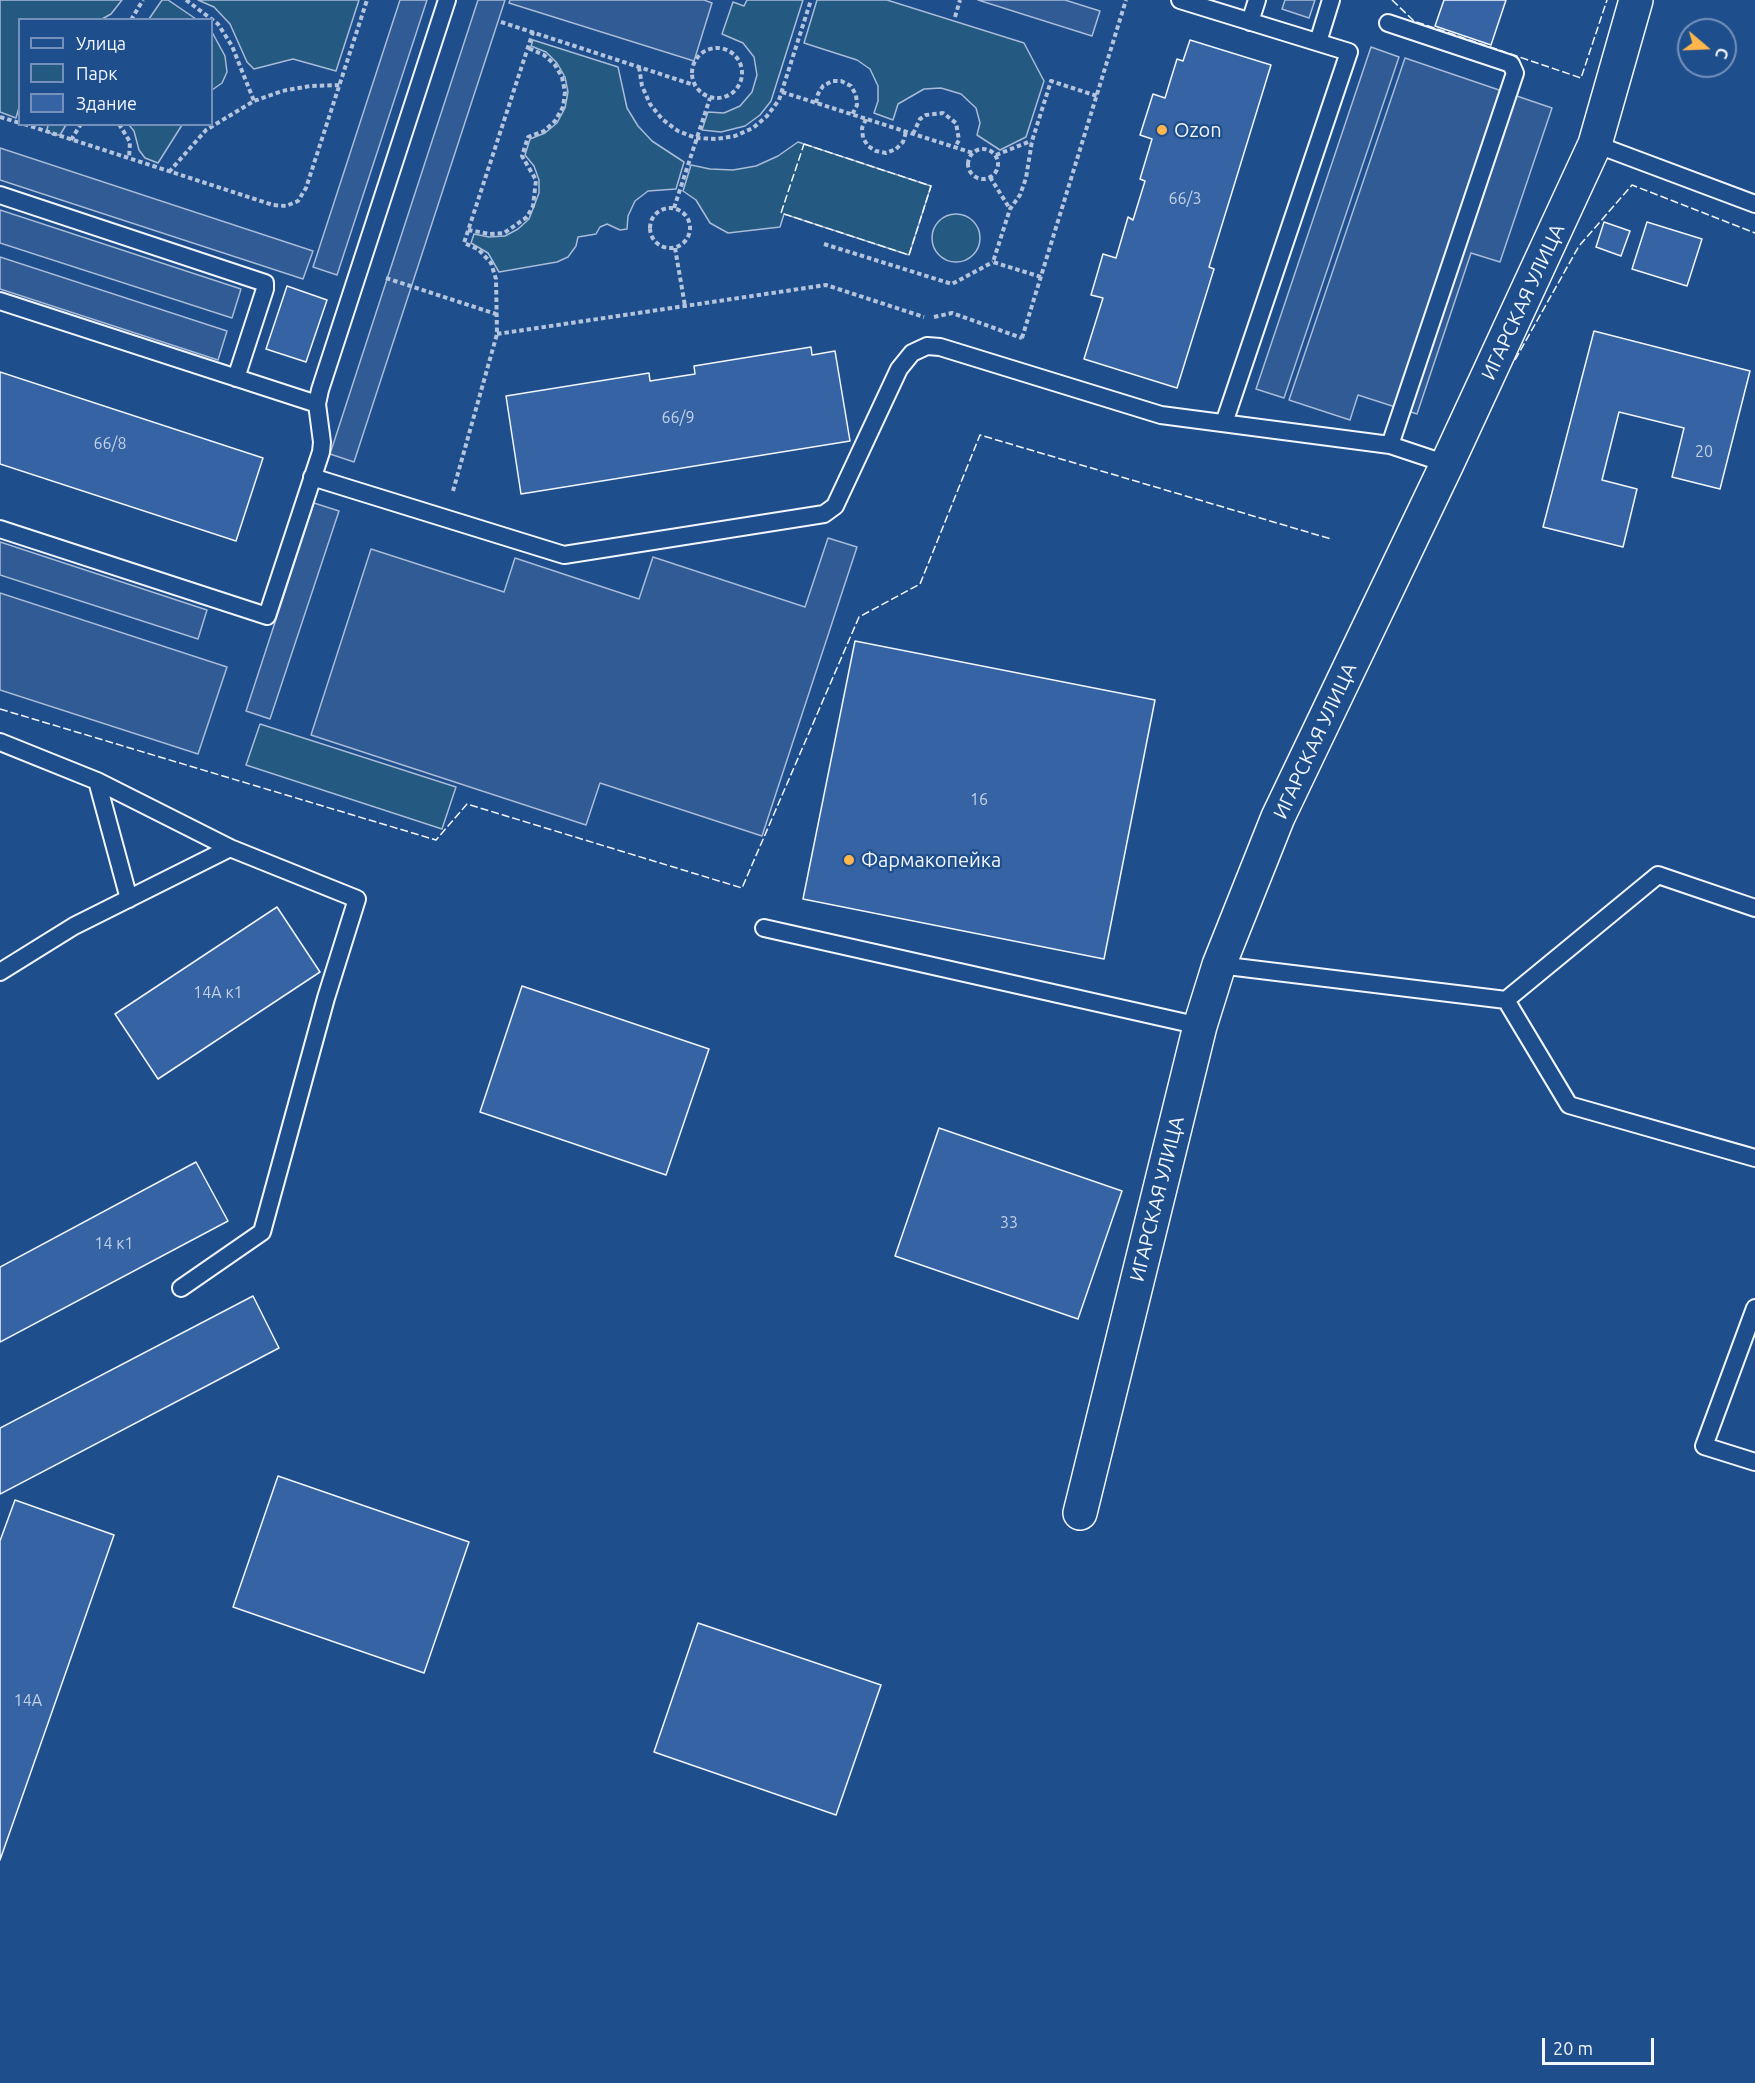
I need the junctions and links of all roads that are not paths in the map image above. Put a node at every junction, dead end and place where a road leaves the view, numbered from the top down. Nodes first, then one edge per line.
1 (447, 0) edge
2 (1180, 0) edge
3 (1257, 0) edge
4 (1331, 0) edge
5 (1636, 0) edge
6 (1250, 22) junction
7 (1388, 23) dead end
8 (1318, 42) junction
9 (1595, 144) junction
10 (0, 195) edge
11 (1755, 204) edge
12 (0, 301) edge
13 (236, 378) junction
14 (317, 404) junction
15 (1224, 423) junction
16 (1390, 445) junction
17 (1447, 464) junction
18 (312, 477) junction
19 (0, 529) edge
20 (0, 742) edge
21 (97, 781) junction
22 (230, 848) junction
23 (129, 899) junction
24 (1755, 908) edge
25 (764, 928) dead end
26 (1220, 965) junction
27 (0, 972) edge
28 (1506, 1000) junction
29 (1200, 1026) junction
30 (1755, 1158) edge
31 (181, 1288) dead end
32 (1755, 1308) edge
33 (1755, 1462) edge
34 (1080, 1513) dead end

1 - 14 lane
2 - 6 lane
3 - 6 lane
4 - 8 lane
5 - 9 street, ИГАРСКАЯ УЛИЦА
6 - 8 lane
7 - 16 lane
8 - 15 lane
9 - 11 lane
9 - 17 street, ИГАРСКАЯ УЛИЦА
10 - 13 lane
12 - 13 lane
13 - 14 lane
14 - 18 lane
15 - 16 lane
15 - 18 lane
16 - 17 lane
17 - 26 street, ИГАРСКАЯ УЛИЦА
18 - 19 lane
20 - 21 lane
21 - 22 lane
21 - 23 lane
22 - 23 lane
22 - 31 lane
23 - 27 lane
24 - 28 lane
25 - 29 lane
26 - 28 lane
26 - 29 street, ИГАРСКАЯ УЛИЦА
28 - 30 lane
29 - 34 street, ИГАРСКАЯ УЛИЦА
32 - 33 lane

